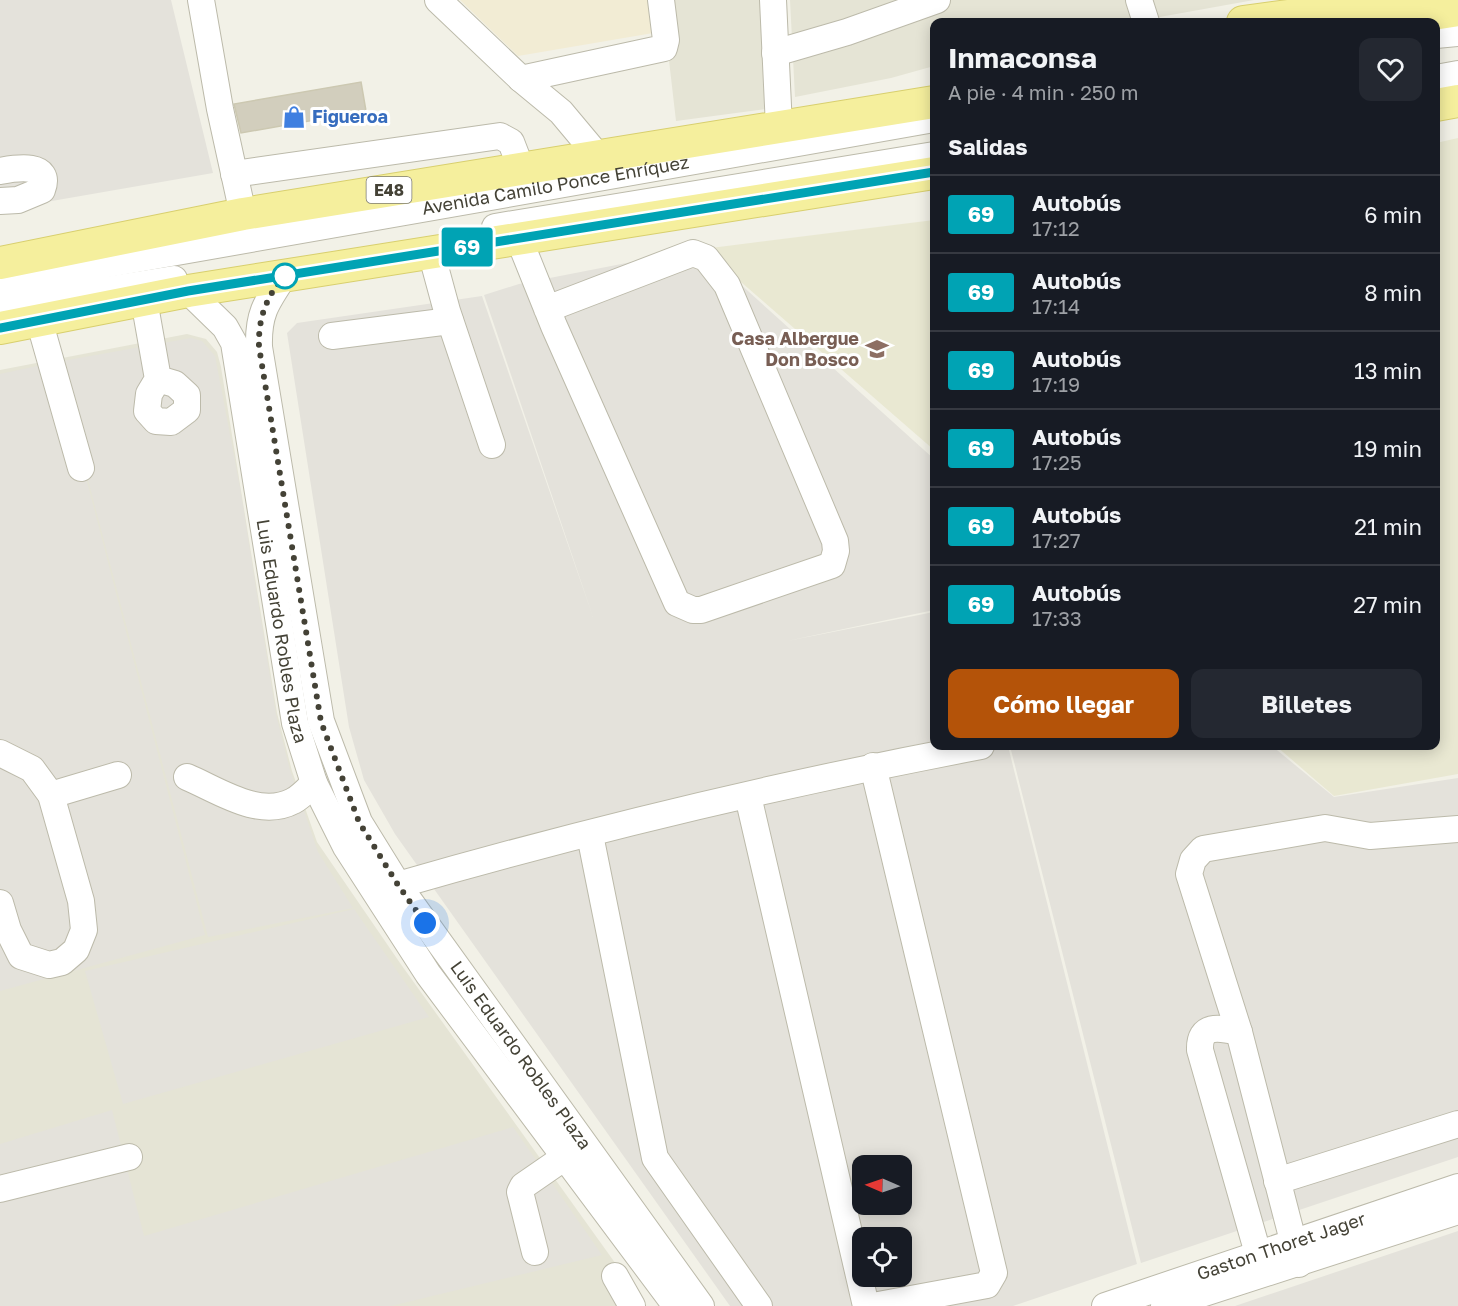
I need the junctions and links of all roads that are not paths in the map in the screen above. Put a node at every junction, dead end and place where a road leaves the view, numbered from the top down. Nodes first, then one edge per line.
1 (201, 0) edge
2 (438, 0) edge
3 (661, 0) edge
4 (773, 0) edge
5 (937, 0) edge
6 (1139, 0) edge
7 (1409, 0) edge
8 (1458, 10) edge
9 (1145, 18) edge
10 (1273, 18) edge
11 (1405, 18) edge
12 (1458, 33) edge
13 (1440, 35) edge
14 (775, 53) junction
15 (1458, 74) edge
16 (1440, 77) edge
17 (521, 79) junction
18 (930, 89) edge
19 (1458, 100) edge
20 (930, 103) edge
21 (1440, 104) edge
22 (930, 120) edge
23 (779, 127) junction
24 (597, 155) junction
25 (930, 156) edge
26 (521, 168) junction
27 (0, 171) edge
28 (930, 173) edge
29 (234, 174) junction
30 (0, 201) edge
31 (243, 214) junction
32 (519, 238) junction
33 (431, 252) junction
34 (0, 263) edge
35 (284, 276) junction
36 (0, 283) edge
37 (188, 291) junction
38 (144, 300) junction
39 (0, 307) edge
40 (547, 309) junction
41 (39, 320) junction
42 (450, 321) junction
43 (0, 328) edge
44 (332, 336) dead end
45 (158, 379) dead end
46 (492, 445) dead end
47 (81, 468) dead end
48 (959, 750) edge
49 (0, 753) edge
50 (873, 766) junction
51 (118, 775) dead end
52 (187, 777) dead end
53 (314, 783) junction
54 (51, 795) junction
55 (748, 796) junction
56 (1458, 829) edge
57 (590, 835) junction
58 (398, 885) junction
59 (0, 903) edge
60 (1239, 1032) junction
61 (1458, 1124) edge
62 (129, 1157) dead end
63 (564, 1157) junction
64 (1277, 1181) junction
65 (1458, 1187) edge
66 (0, 1189) edge
67 (1458, 1211) edge
68 (535, 1252) dead end
69 (1296, 1253) junction
70 (1260, 1264) junction
71 (615, 1276) dead end
72 (632, 1306) edge
73 (676, 1306) edge
74 (701, 1306) edge
75 (759, 1306) edge
76 (866, 1306) edge
77 (873, 1306) edge
78 (1105, 1306) edge
79 (1164, 1306) edge

1 - 29 street
2 - 17 street
3 - 17 street
4 - 14 street
5 - 14 street
6 - 9 street
7 - 10 main road
8 - 11 main road
12 - 13 street
14 - 23 street
15 - 16 street
17 - 24 street
18 - 23 main road, Avenida Camilo Ponce Enríquez / E48
19 - 21 main road
20 - 23 main road, Avenida Camilo Ponce Enríquez / E48
22 - 36 street, Avenida Camilo Ponce Enríquez
23 - 24 main road, Avenida Camilo Ponce Enríquez / E48
24 - 26 main road, Avenida Camilo Ponce Enríquez / E48
25 - 39 street, Avenida Camilo Ponce Enríquez
26 - 29 street
26 - 31 main road, Avenida Camilo Ponce Enríquez / E48
27 - 30 street
28 - 32 main road
29 - 31 street
31 - 34 main road, Avenida Camilo Ponce Enríquez / E48
32 - 33 main road
32 - 40 street
33 - 35 main road
33 - 42 street
35 - 37 main road
35 - 58 street, Luis Eduardo Robles Plaza
37 - 38 main road
37 - 53 street, Luis Eduardo Robles Plaza
38 - 41 main road
38 - 45 street
40 - 40 street
41 - 43 main road
41 - 47 street
42 - 44 street
42 - 46 street
48 - 50 street
49 - 54 street
50 - 55 street
50 - 77 street
51 - 54 street
52 - 53 street
53 - 63 street, Luis Eduardo Robles Plaza
54 - 59 street
55 - 57 street
55 - 76 street
56 - 60 street
57 - 58 street
57 - 75 street
58 - 74 street, Luis Eduardo Robles Plaza
60 - 64 street
60 - 70 street
61 - 64 street
62 - 66 street
63 - 68 street
63 - 73 street, Luis Eduardo Robles Plaza
64 - 69 street
65 - 69 street, Gaston Thoret Jager
67 - 69 street, Gaston Thoret Jager
69 - 70 street, Gaston Thoret Jager
70 - 78 street, Gaston Thoret Jager
70 - 79 street, Gaston Thoret Jager
71 - 72 street

